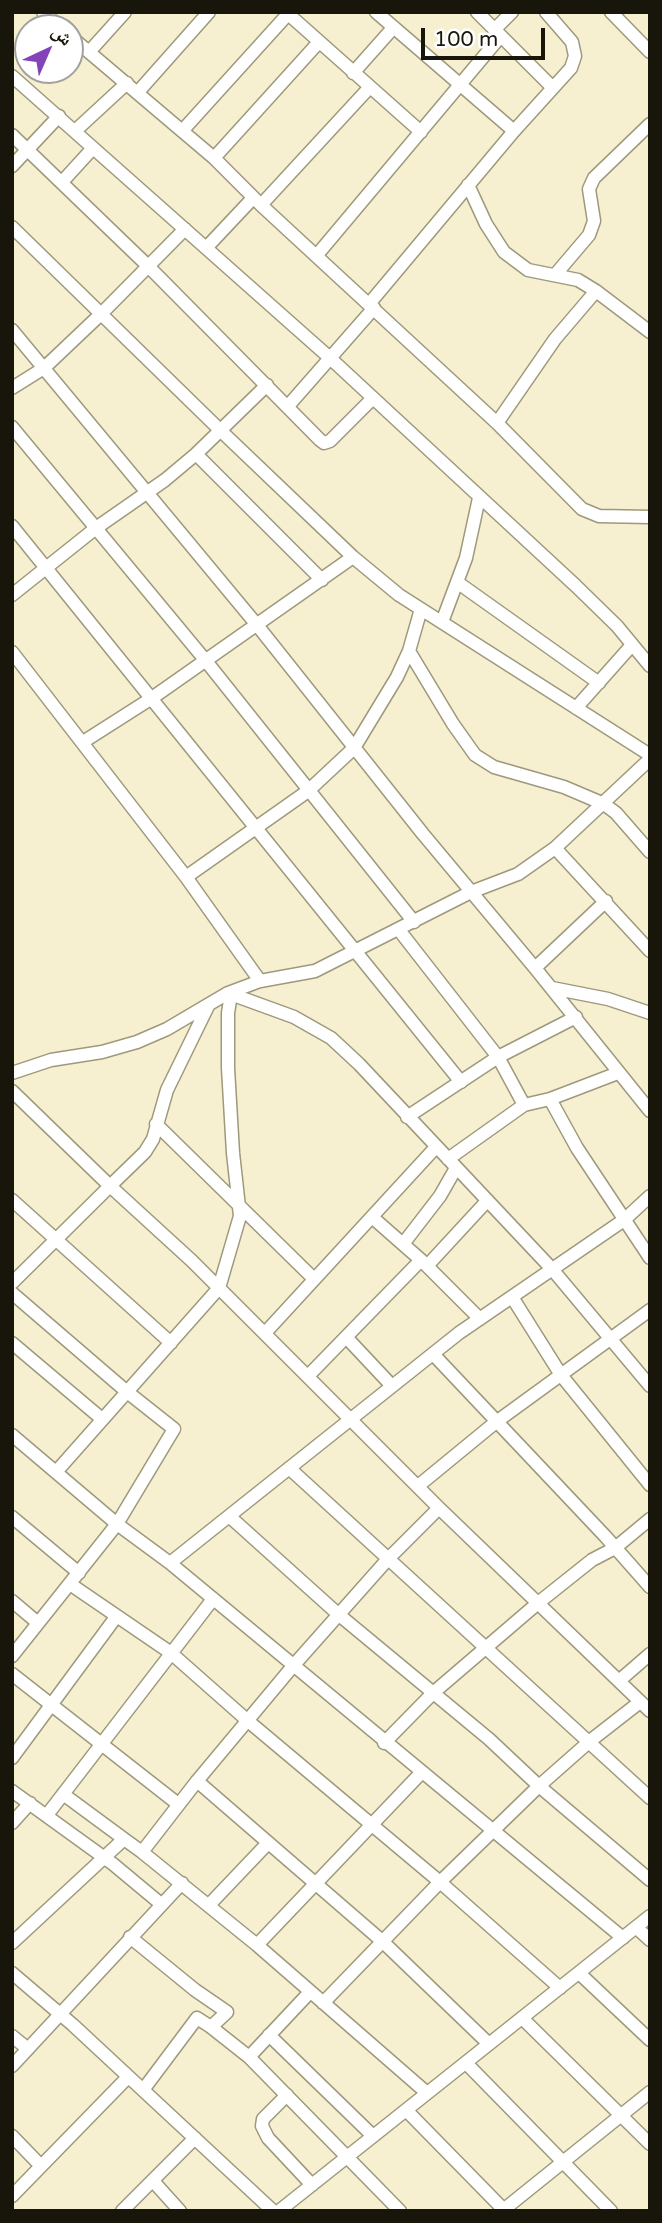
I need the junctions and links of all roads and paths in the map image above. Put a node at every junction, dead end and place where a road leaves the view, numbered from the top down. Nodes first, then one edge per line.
1 (125, 12) edge
2 (209, 12) edge
3 (376, 12) edge
4 (477, 12) edge
5 (512, 12) edge
6 (546, 12) edge
7 (611, 12) edge
8 (287, 13) edge
9 (393, 28) junction
10 (497, 33) junction
11 (319, 42) junction
12 (84, 48) edge
13 (89, 52) junction
14 (650, 52) edge
15 (353, 74) junction
16 (12, 76) edge
17 (127, 83) junction
18 (461, 84) junction
19 (369, 88) junction
20 (553, 88) junction
21 (138, 92) junction
22 (59, 116) junction
23 (650, 124) edge
24 (183, 130) junction
25 (75, 131) junction
26 (514, 131) junction
27 (421, 132) junction
28 (12, 135) edge
29 (93, 148) junction
30 (28, 150) junction
31 (214, 158) junction
32 (12, 166) edge
33 (62, 182) junction
34 (468, 185) junction
35 (257, 201) junction
36 (12, 227) edge
37 (184, 229) junction
38 (206, 248) junction
39 (317, 255) junction
40 (148, 266) junction
41 (555, 275) junction
42 (596, 291) junction
43 (372, 306) junction
44 (102, 313) junction
45 (12, 330) edge
46 (650, 332) edge
47 (330, 358) junction
48 (44, 368) junction
49 (267, 385) junction
50 (12, 388) edge
51 (373, 398) junction
52 (288, 406) junction
53 (497, 423) junction
54 (12, 427) edge
55 (220, 430) junction
56 (196, 454) junction
57 (147, 494) junction
58 (479, 498) junction
59 (650, 517) edge
60 (12, 526) edge
61 (96, 528) junction
62 (353, 557) junction
63 (47, 567) junction
64 (322, 580) junction
65 (457, 582) junction
66 (12, 595) edge
67 (421, 609) junction
68 (442, 622) junction
69 (257, 625) junction
70 (632, 645) junction
71 (12, 652) edge
72 (409, 652) junction
73 (206, 661) junction
74 (650, 666) edge
75 (599, 683) junction
76 (152, 698) junction
77 (576, 708) junction
78 (83, 742) junction
79 (354, 748) junction
80 (650, 757) edge
81 (308, 791) junction
82 (604, 804) junction
83 (257, 827) junction
84 (555, 848) junction
85 (650, 852) edge
86 (186, 877) junction
87 (471, 892) junction
88 (606, 901) junction
89 (414, 922) junction
90 (399, 930) junction
91 (357, 951) junction
92 (650, 951) edge
93 (536, 968) junction
94 (260, 981) junction
95 (552, 988) junction
96 (229, 994) junction
97 (209, 1004) junction
98 (650, 1013) edge
99 (576, 1017) junction
100 (498, 1057) junction
101 (12, 1073) edge
102 (618, 1073) junction
103 (461, 1082) junction
104 (12, 1091) edge
105 (550, 1099) junction
106 (524, 1105) junction
107 (650, 1111) edge
108 (407, 1117) junction
109 (156, 1124) junction
110 (436, 1147) junction
111 (452, 1164) junction
112 (110, 1186) junction
113 (650, 1196) edge
114 (12, 1200) edge
115 (487, 1201) junction
116 (240, 1205) junction
117 (372, 1217) junction
118 (624, 1220) junction
119 (55, 1240) junction
120 (403, 1244) junction
121 (650, 1258) edge
122 (424, 1263) junction
123 (552, 1269) junction
124 (314, 1279) junction
125 (12, 1283) edge
126 (219, 1289) junction
127 (12, 1293) edge
128 (512, 1297) junction
129 (650, 1310) edge
130 (480, 1319) junction
131 (265, 1332) junction
132 (346, 1337) junction
133 (610, 1340) junction
134 (12, 1343) edge
135 (171, 1343) junction
136 (433, 1354) junction
137 (561, 1375) junction
138 (308, 1376) junction
139 (392, 1386) junction
140 (650, 1386) edge
141 (127, 1391) junction
142 (102, 1419) junction
143 (350, 1419) junction
144 (496, 1422) junction
145 (12, 1435) edge
146 (289, 1468) junction
147 (56, 1472) junction
148 (650, 1485) edge
149 (418, 1486) junction
150 (439, 1508) junction
151 (229, 1516) junction
152 (12, 1517) edge
153 (650, 1519) edge
154 (117, 1524) junction
155 (615, 1548) junction
156 (388, 1559) junction
157 (170, 1563) junction
158 (79, 1573) junction
159 (70, 1584) junction
160 (650, 1587) edge
161 (213, 1599) junction
162 (12, 1601) edge
163 (538, 1603) junction
164 (338, 1614) junction
165 (116, 1617) junction
166 (38, 1623) junction
167 (488, 1647) junction
168 (171, 1653) junction
169 (650, 1654) edge
170 (12, 1656) edge
171 (293, 1666) junction
172 (12, 1674) edge
173 (620, 1680) junction
174 (433, 1693) junction
175 (52, 1704) junction
176 (645, 1706) edge
177 (248, 1721) junction
178 (590, 1741) junction
179 (384, 1742) junction
180 (101, 1744) junction
181 (12, 1758) edge
182 (421, 1773) junction
183 (197, 1780) junction
184 (539, 1786) junction
185 (12, 1791) edge
186 (63, 1794) junction
187 (650, 1798) edge
188 (30, 1803) junction
189 (178, 1804) junction
190 (47, 1815) junction
191 (12, 1823) edge
192 (372, 1825) junction
193 (493, 1830) junction
194 (124, 1839) junction
195 (268, 1843) junction
196 (142, 1852) junction
197 (104, 1857) junction
198 (650, 1880) edge
199 (440, 1882) junction
200 (182, 1883) junction
201 (317, 1883) junction
202 (161, 1905) junction
203 (209, 1905) junction
204 (650, 1916) edge
205 (637, 1928) junction
206 (130, 1937) junction
207 (624, 1938) junction
208 (650, 1940) edge
209 (382, 1941) junction
210 (12, 1944) edge
211 (257, 1945) junction
212 (12, 1973) edge
213 (579, 1973) junction
214 (560, 1988) junction
215 (310, 1992) junction
216 (323, 2003) junction
217 (60, 2014) junction
218 (522, 2018) junction
219 (211, 2027) junction
220 (269, 2035) junction
221 (12, 2036) edge
222 (650, 2040) edge
223 (489, 2044) junction
224 (28, 2049) junction
225 (249, 2057) junction
226 (466, 2063) junction
227 (12, 2066) edge
228 (128, 2077) junction
229 (143, 2090) junction
230 (650, 2092) edge
231 (427, 2093) junction
232 (287, 2095) junction
233 (406, 2110) junction
234 (622, 2115) junction
235 (12, 2136) edge
236 (373, 2136) junction
237 (194, 2138) junction
238 (650, 2144) edge
239 (348, 2157) junction
240 (562, 2163) junction
241 (41, 2166) junction
242 (153, 2181) junction
243 (312, 2185) junction
244 (12, 2196) edge
245 (289, 2208) edge
246 (503, 2210) edge
247 (122, 2211) edge
248 (180, 2211) edge
249 (273, 2211) edge
250 (400, 2211) edge
251 (611, 2211) edge

1 - 13 street
2 - 21 street
3 - 9 street
4 - 10 street
5 - 10 street
6 - 20 street
7 - 14 street
8 - 11 street
8 - 24 street
9 - 15 street
9 - 18 street
10 - 18 street
10 - 20 street
11 - 15 street
11 - 31 street
12 - 13 street
13 - 17 street
15 - 19 street
16 - 22 street
17 - 21 street
17 - 25 street
18 - 26 street
18 - 27 street
19 - 27 street
19 - 35 street
20 - 26 street
21 - 24 street
22 - 25 street
22 - 30 street
23 - 41 street
24 - 31 street
25 - 29 street
26 - 34 street
27 - 39 street
28 - 30 street
29 - 33 street
29 - 37 street
30 - 32 street
30 - 33 street
31 - 35 street
33 - 40 street
34 - 41 street
34 - 43 street
35 - 38 street
35 - 39 street
36 - 44 street
37 - 38 street
37 - 40 street
38 - 47 street
39 - 43 street
40 - 44 street
40 - 49 street
41 - 42 street
42 - 46 street
42 - 53 street
43 - 47 street
43 - 53 street
44 - 48 street
44 - 55 street
45 - 48 street
47 - 51 street
47 - 52 street
48 - 50 street
48 - 57 street
49 - 52 street
49 - 55 street
51 - 52 street
51 - 58 street
53 - 59 street
54 - 61 street
55 - 56 street
55 - 62 street
56 - 57 street
56 - 64 street
57 - 61 street
57 - 69 street
58 - 65 street
58 - 70 street
60 - 63 street
61 - 63 street
61 - 73 street
62 - 64 street
62 - 67 street
63 - 66 street
63 - 76 street
64 - 69 street
65 - 68 street
65 - 75 street
67 - 68 street
67 - 72 street
68 - 77 street
69 - 73 street
69 - 79 street
70 - 74 street
70 - 75 street
71 - 78 street
72 - 79 street
72 - 82 street
73 - 76 street
73 - 81 street
75 - 77 street
76 - 78 street
76 - 83 street
77 - 80 street
78 - 86 street
79 - 81 street
79 - 87 street
80 - 82 street
81 - 83 street
81 - 89 street
82 - 84 street
82 - 85 street
83 - 86 street
83 - 91 street
84 - 87 street
84 - 88 street
86 - 94 street
87 - 89 street
87 - 93 street
88 - 92 street
88 - 93 street
89 - 90 street
90 - 91 street
90 - 100 street
91 - 94 street
91 - 103 street
93 - 95 street
94 - 96 street
95 - 98 street
95 - 99 street
96 - 97 street
96 - 108 street
96 - 116 street
97 - 101 street
97 - 109 street
99 - 100 street
99 - 102 street
100 - 103 street
100 - 106 street
102 - 105 street
102 - 107 street
103 - 108 street
104 - 112 street
105 - 106 street
105 - 118 street
106 - 111 street
108 - 110 street
109 - 112 street
109 - 116 street
110 - 111 street
110 - 117 street
111 - 115 street
111 - 120 street
112 - 119 street
112 - 126 street
113 - 118 street
114 - 119 street
115 - 122 street
115 - 123 street
116 - 124 street
116 - 126 street
117 - 120 street
117 - 124 street
118 - 121 street
118 - 123 street
119 - 125 street
119 - 135 street
120 - 122 street
122 - 130 street
122 - 132 street
123 - 128 street
123 - 133 street
124 - 131 street
126 - 131 street
126 - 135 street
127 - 141 street
128 - 130 street
128 - 137 street
129 - 133 street
130 - 136 street
131 - 138 street
132 - 138 street
132 - 139 street
133 - 137 street
133 - 140 street
134 - 142 street
135 - 141 street
136 - 139 street
136 - 144 street
137 - 144 street
137 - 148 street
138 - 143 street
139 - 143 street
141 - 142 street
141 - 154 street
142 - 147 street
143 - 146 street
143 - 149 street
144 - 149 street
144 - 155 street
145 - 147 street
146 - 151 street
146 - 156 street
147 - 154 street
149 - 150 street
150 - 156 street
150 - 163 street
151 - 157 street
151 - 164 street
152 - 158 street
153 - 155 street
154 - 157 street
154 - 158 street
155 - 160 street
155 - 163 street
156 - 164 street
156 - 167 street
157 - 161 street
158 - 159 street
159 - 165 street
159 - 166 street
161 - 168 street
161 - 171 street
162 - 166 street
163 - 167 street
163 - 173 street
164 - 171 street
164 - 174 street
165 - 168 street
165 - 175 street
166 - 170 street
167 - 174 street
167 - 178 street
168 - 177 street
168 - 180 street
169 - 173 street
171 - 177 street
171 - 179 street
172 - 175 street
173 - 176 street
174 - 179 street
174 - 184 street
175 - 180 street
175 - 181 street
176 - 178 street
177 - 183 street
177 - 192 street
178 - 184 street
178 - 187 street
179 - 182 street
180 - 186 street
180 - 189 street
182 - 192 street
182 - 193 street
183 - 189 street
183 - 195 street
184 - 193 street
184 - 198 street
185 - 188 street
186 - 190 street
186 - 194 street
188 - 190 street
188 - 191 street
189 - 196 street
190 - 197 street
192 - 199 street
192 - 201 street
193 - 199 street
193 - 207 street
194 - 196 street
194 - 197 street
195 - 201 street
195 - 203 street
196 - 200 street
197 - 202 street
197 - 210 street
199 - 209 street
199 - 214 street
200 - 202 street
200 - 203 street
201 - 209 street
201 - 211 street
202 - 206 street
203 - 211 street
204 - 205 street
205 - 207 street
205 - 208 street
206 - 217 street
206 - 219 street
207 - 213 street
209 - 216 street
209 - 223 street
211 - 215 street
212 - 217 street
213 - 214 street
213 - 222 street
214 - 218 street
215 - 216 street
215 - 220 street
216 - 231 street
217 - 224 street
217 - 228 street
218 - 223 street
218 - 234 street
219 - 225 street
219 - 229 street
220 - 225 street
220 - 236 street
221 - 224 street
223 - 226 street
224 - 227 street
225 - 232 street
226 - 231 street
226 - 240 street
228 - 229 street
228 - 241 street
229 - 237 street
230 - 234 street
231 - 233 street
232 - 239 street
232 - 243 street
233 - 236 street
233 - 246 street
234 - 238 street
234 - 240 street
235 - 241 street
236 - 239 street
237 - 242 street
237 - 249 street
239 - 243 street
239 - 250 street
240 - 246 street
240 - 251 street
241 - 244 street
242 - 247 street
242 - 248 street
243 - 245 street

